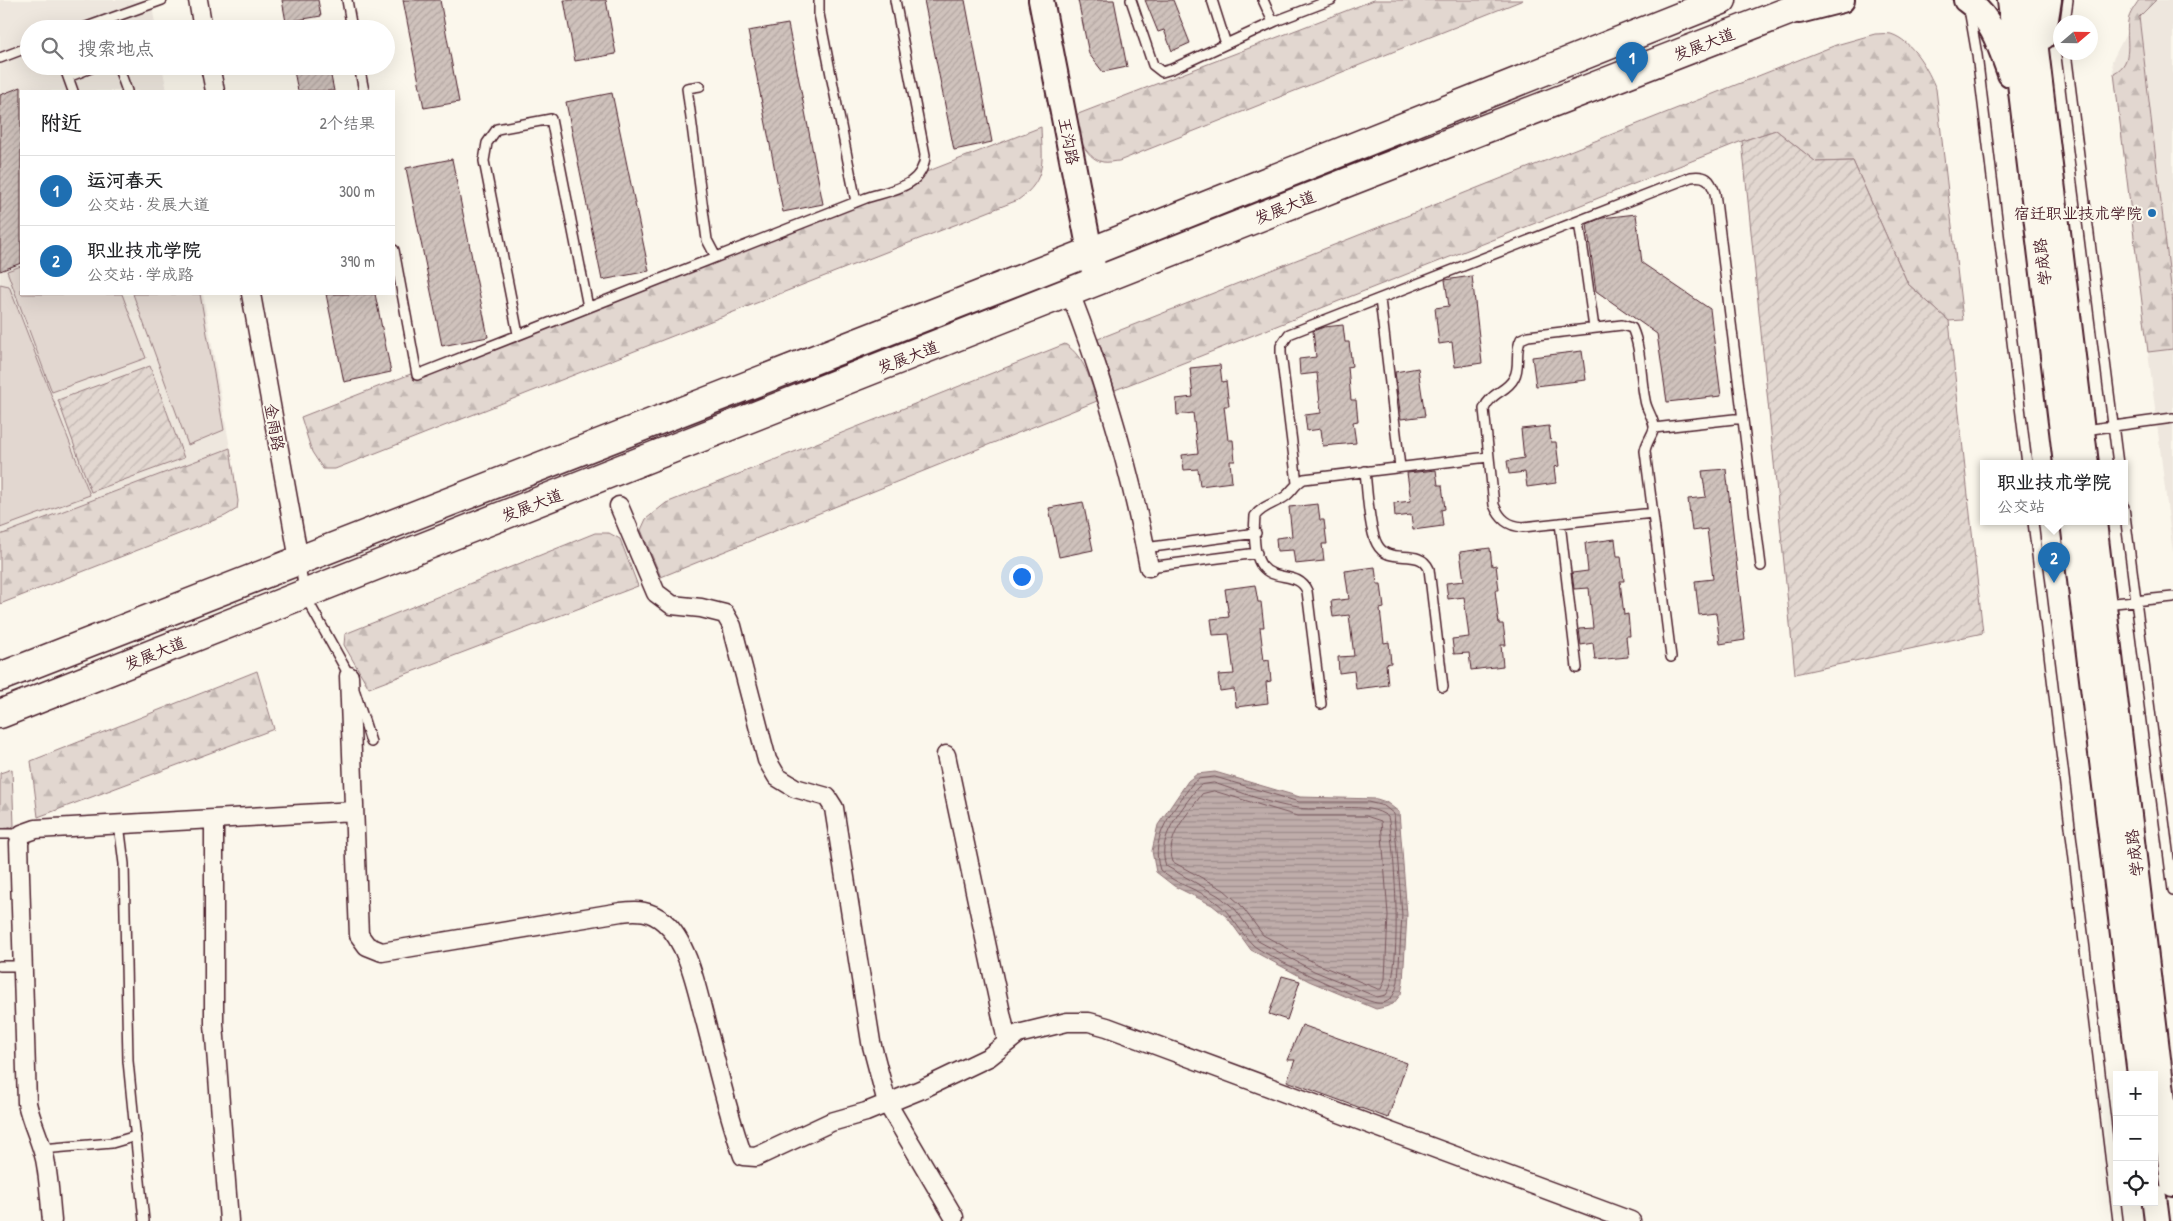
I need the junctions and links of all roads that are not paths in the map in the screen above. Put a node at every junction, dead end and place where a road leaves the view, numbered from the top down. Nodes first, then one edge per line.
1 (162, 0) edge
2 (198, 0) edge
3 (347, 0) edge
4 (819, 0) edge
5 (895, 0) edge
6 (1041, 0) edge
7 (1131, 0) edge
8 (1212, 0) edge
9 (1263, 0) edge
10 (1331, 0) edge
11 (1722, 0) edge
12 (1817, 0) edge
13 (1842, 0) edge
14 (1967, 0) edge
15 (2010, 0) edge
16 (2030, 0) edge
17 (2049, 0) edge
18 (2068, 0) edge
19 (2065, 15) edge
20 (115, 20) edge
21 (201, 20) edge
22 (350, 20) edge
23 (1769, 20) junction
24 (1273, 22) junction
25 (1226, 44) junction
26 (20, 50) edge
27 (0, 58) edge
28 (2067, 60) edge
29 (73, 75) edge
30 (121, 75) edge
31 (212, 75) edge
32 (361, 75) edge
33 (68, 77) joint
34 (700, 86) dead end
35 (73, 90) edge
36 (127, 90) edge
37 (215, 90) edge
38 (364, 90) edge
39 (2034, 116) junction
40 (856, 202) junction
41 (1579, 221) junction
42 (1090, 252) junction
43 (395, 255) edge
44 (716, 257) junction
45 (1096, 282) junction
46 (1070, 293) junction
47 (251, 295) edge
48 (1380, 299) junction
49 (588, 307) junction
50 (1594, 328) junction
51 (518, 334) junction
52 (1743, 418) junction
53 (2173, 418) edge
54 (2114, 426) junction
55 (1654, 428) junction
56 (2082, 430) junction
57 (1488, 456) junction
58 (2026, 460) edge
59 (2066, 460) edge
60 (2086, 460) edge
61 (2118, 460) edge
62 (1400, 467) junction
63 (1364, 471) junction
64 (1297, 483) junction
65 (619, 506) dead end
66 (1653, 513) junction
67 (1560, 523) junction
68 (2034, 525) edge
69 (2073, 525) edge
70 (2094, 525) edge
71 (2126, 525) edge
72 (1256, 534) junction
73 (1145, 548) junction
74 (1257, 553) junction
75 (299, 560) junction
76 (1761, 566) dead end
77 (1149, 567) joint
78 (304, 594) junction
79 (2173, 596) edge
80 (2136, 601) junction
81 (2104, 604) junction
82 (1671, 657) dead end
83 (1578, 668) dead end
84 (349, 676) junction
85 (0, 677) edge
86 (1442, 687) dead end
87 (1321, 704) dead end
88 (0, 714) edge
89 (371, 742) dead end
90 (946, 755) dead end
91 (354, 810) junction
92 (214, 819) junction
93 (119, 824) junction
94 (0, 834) edge
95 (22, 834) junction
96 (2173, 890) edge
97 (0, 966) edge
98 (23, 966) junction
99 (1007, 1041) junction
100 (2140, 1071) edge
101 (887, 1103) junction
102 (136, 1136) junction
103 (42, 1149) junction
104 (2173, 1184) edge
105 (2155, 1206) edge
106 (954, 1217) dead end
107 (52, 1221) edge
108 (144, 1221) edge
109 (229, 1221) edge
110 (1631, 1221) edge
111 (2118, 1221) edge
112 (2157, 1221) edge

1 - 20 lane
2 - 21 street
3 - 22 lane
4 - 40 lane
5 - 40 lane
6 - 42 main road, 王沟路
7 - 25 lane
8 - 25 lane
9 - 24 lane
10 - 24 lane
11 - 42 main road, 发展大道
12 - 23 main road, 发展大道
13 - 23 main road
14 - 39 main road
14 - 58 lane
15 - 39 main road, 学成路
16 - 39 main road, 学成路
17 - 39 main road
18 - 19 lane
23 - 45 main road, 发展大道
24 - 25 lane
26 - 27 lane
28 - 54 lane
29 - 33 lane
30 - 36 lane
31 - 37 street
32 - 38 lane
33 - 35 lane
34 - 44 lane
39 - 56 main road, 学成路
39 - 59 main road, 学成路
40 - 44 lane
41 - 48 lane
41 - 50 lane
41 - 52 lane
42 - 45 main road, 王沟路
42 - 75 main road, 发展大道
43 - 51 lane
44 - 49 lane
45 - 46 main road, 发展大道
46 - 73 street
46 - 78 main road, 发展大道
47 - 75 street, 金雨路
48 - 62 lane
48 - 64 lane
49 - 51 lane
49 - 51 lane
50 - 55 lane
50 - 57 lane
52 - 55 lane
52 - 76 lane
53 - 54 lane
54 - 56 lane
54 - 61 lane
55 - 66 lane
56 - 60 main road, 学成路
57 - 62 lane
57 - 67 lane
62 - 63 lane
63 - 64 lane
63 - 86 lane
64 - 72 lane
65 - 101 street
66 - 67 lane
66 - 82 lane
67 - 83 lane
68 - 111 lane
69 - 100 main road, 学成路
70 - 81 main road, 学成路
71 - 80 lane
72 - 73 lane
72 - 74 lane
73 - 77 street
74 - 77 lane
74 - 87 lane
75 - 78 lane
75 - 85 main road, 发展大道
78 - 84 lane
78 - 88 main road, 发展大道
79 - 80 lane
80 - 81 lane
80 - 96 lane
81 - 104 main road, 学成路
84 - 89 lane
84 - 91 street
90 - 99 street
91 - 92 street
91 - 101 street
92 - 93 street
92 - 109 street
93 - 95 street
93 - 102 lane
94 - 95 lane
95 - 98 street
97 - 98 lane
98 - 103 street
99 - 101 street
99 - 110 street
101 - 106 street
102 - 103 lane
102 - 108 lane
103 - 107 street
105 - 112 main road

